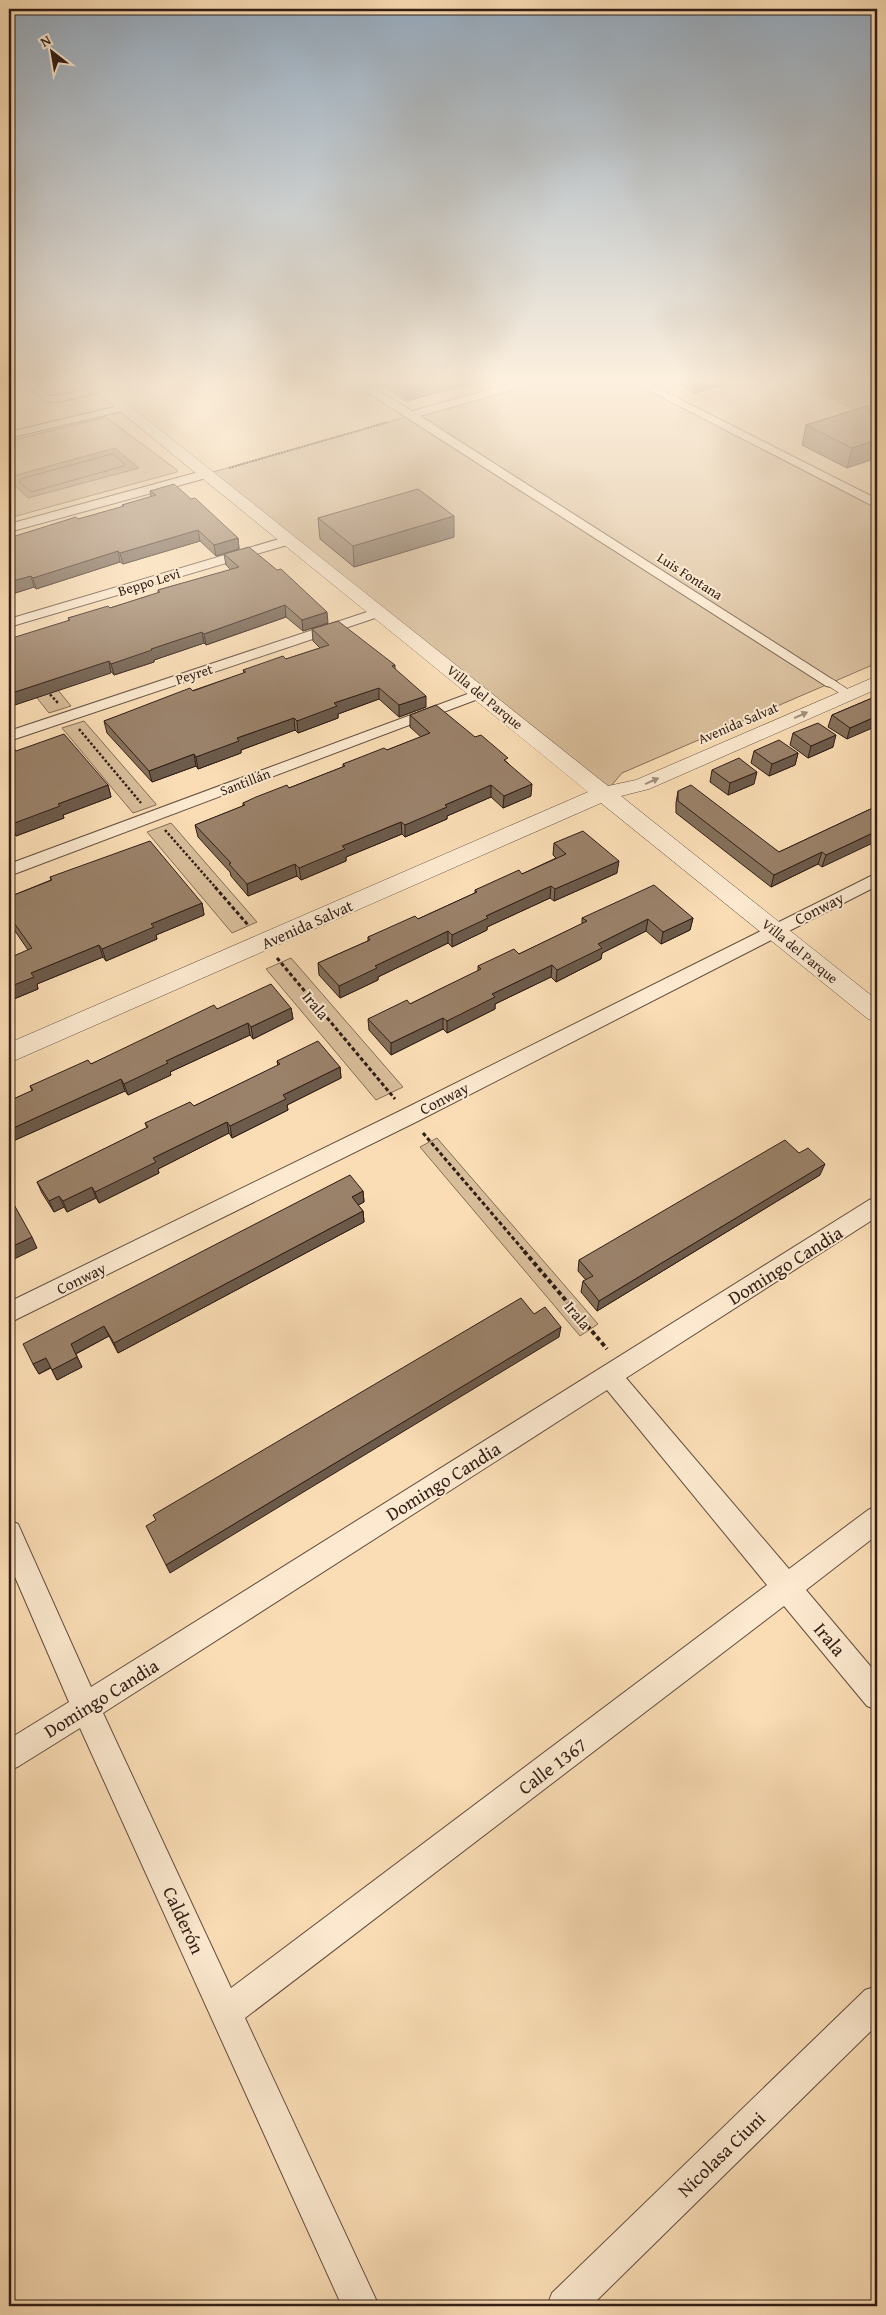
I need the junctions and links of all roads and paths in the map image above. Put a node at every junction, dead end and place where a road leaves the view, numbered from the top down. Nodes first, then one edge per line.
1 (148, 490) edge
2 (226, 490) edge
3 (528, 490) edge
4 (851, 490) edge
5 (877, 503) edge
6 (9, 528) edge
7 (289, 540) junction
8 (379, 612) junction
9 (9, 623) edge
10 (877, 663) edge
11 (877, 682) edge
12 (830, 683) junction
13 (45, 687) edge
14 (481, 693) junction
15 (848, 694) junction
16 (68, 716) junction
17 (9, 736) edge
18 (605, 793) junction
19 (153, 817) junction
20 (9, 870) edge
21 (877, 879) edge
22 (775, 930) junction
23 (264, 944) junction
24 (877, 1012) edge
25 (9, 1054) edge
26 (409, 1116) junction
27 (877, 1206) edge
28 (9, 1313) edge
29 (616, 1372) junction
30 (877, 1519) edge
31 (9, 1533) edge
32 (788, 1588) junction
33 (877, 1696) edge
34 (86, 1708) junction
35 (9, 1756) edge
36 (877, 2002) edge
37 (226, 2012) junction
38 (361, 2306) edge
39 (565, 2306) edge

1 - 6 street
2 - 7 street, Villa del Parque
3 - 12 street, Luis Fontana
4 - 5 street
7 - 8 street, Villa del Parque
7 - 9 street, Beppo Levi
8 - 14 street, Villa del Parque
8 - 16 street, Peyret
10 - 12 street, Avenida Salvat
11 - 15 street, Avenida Salvat
12 - 15 lane
12 - 18 street, Avenida Salvat
13 - 16 path, Irala
14 - 18 street, Villa del Parque
14 - 19 street, Santillán
18 -> 15 street, Avenida Salvat
16 - 17 street, Peyret
16 - 19 path, Irala
18 - 22 street, Villa del Parque
18 - 23 street, Avenida Salvat
19 - 20 street, Santillán
19 - 23 path, Irala
21 - 22 street, Conway
22 - 24 street, Villa del Parque
22 - 26 street, Conway
23 - 25 street, Avenida Salvat
23 - 26 path, Irala
26 - 28 street, Conway
26 - 29 path, Irala
27 - 29 street, Domingo Candia
29 - 32 street, Irala
29 - 34 street, Domingo Candia
30 - 32 street, Calle 1367
31 - 34 street, Calderón
32 - 33 street, Irala
32 - 37 street, Calle 1367
34 - 35 street, Domingo Candia
34 - 37 street, Calderón
36 - 39 street, Nicolasa Ciuni
37 - 38 street, Calderón

